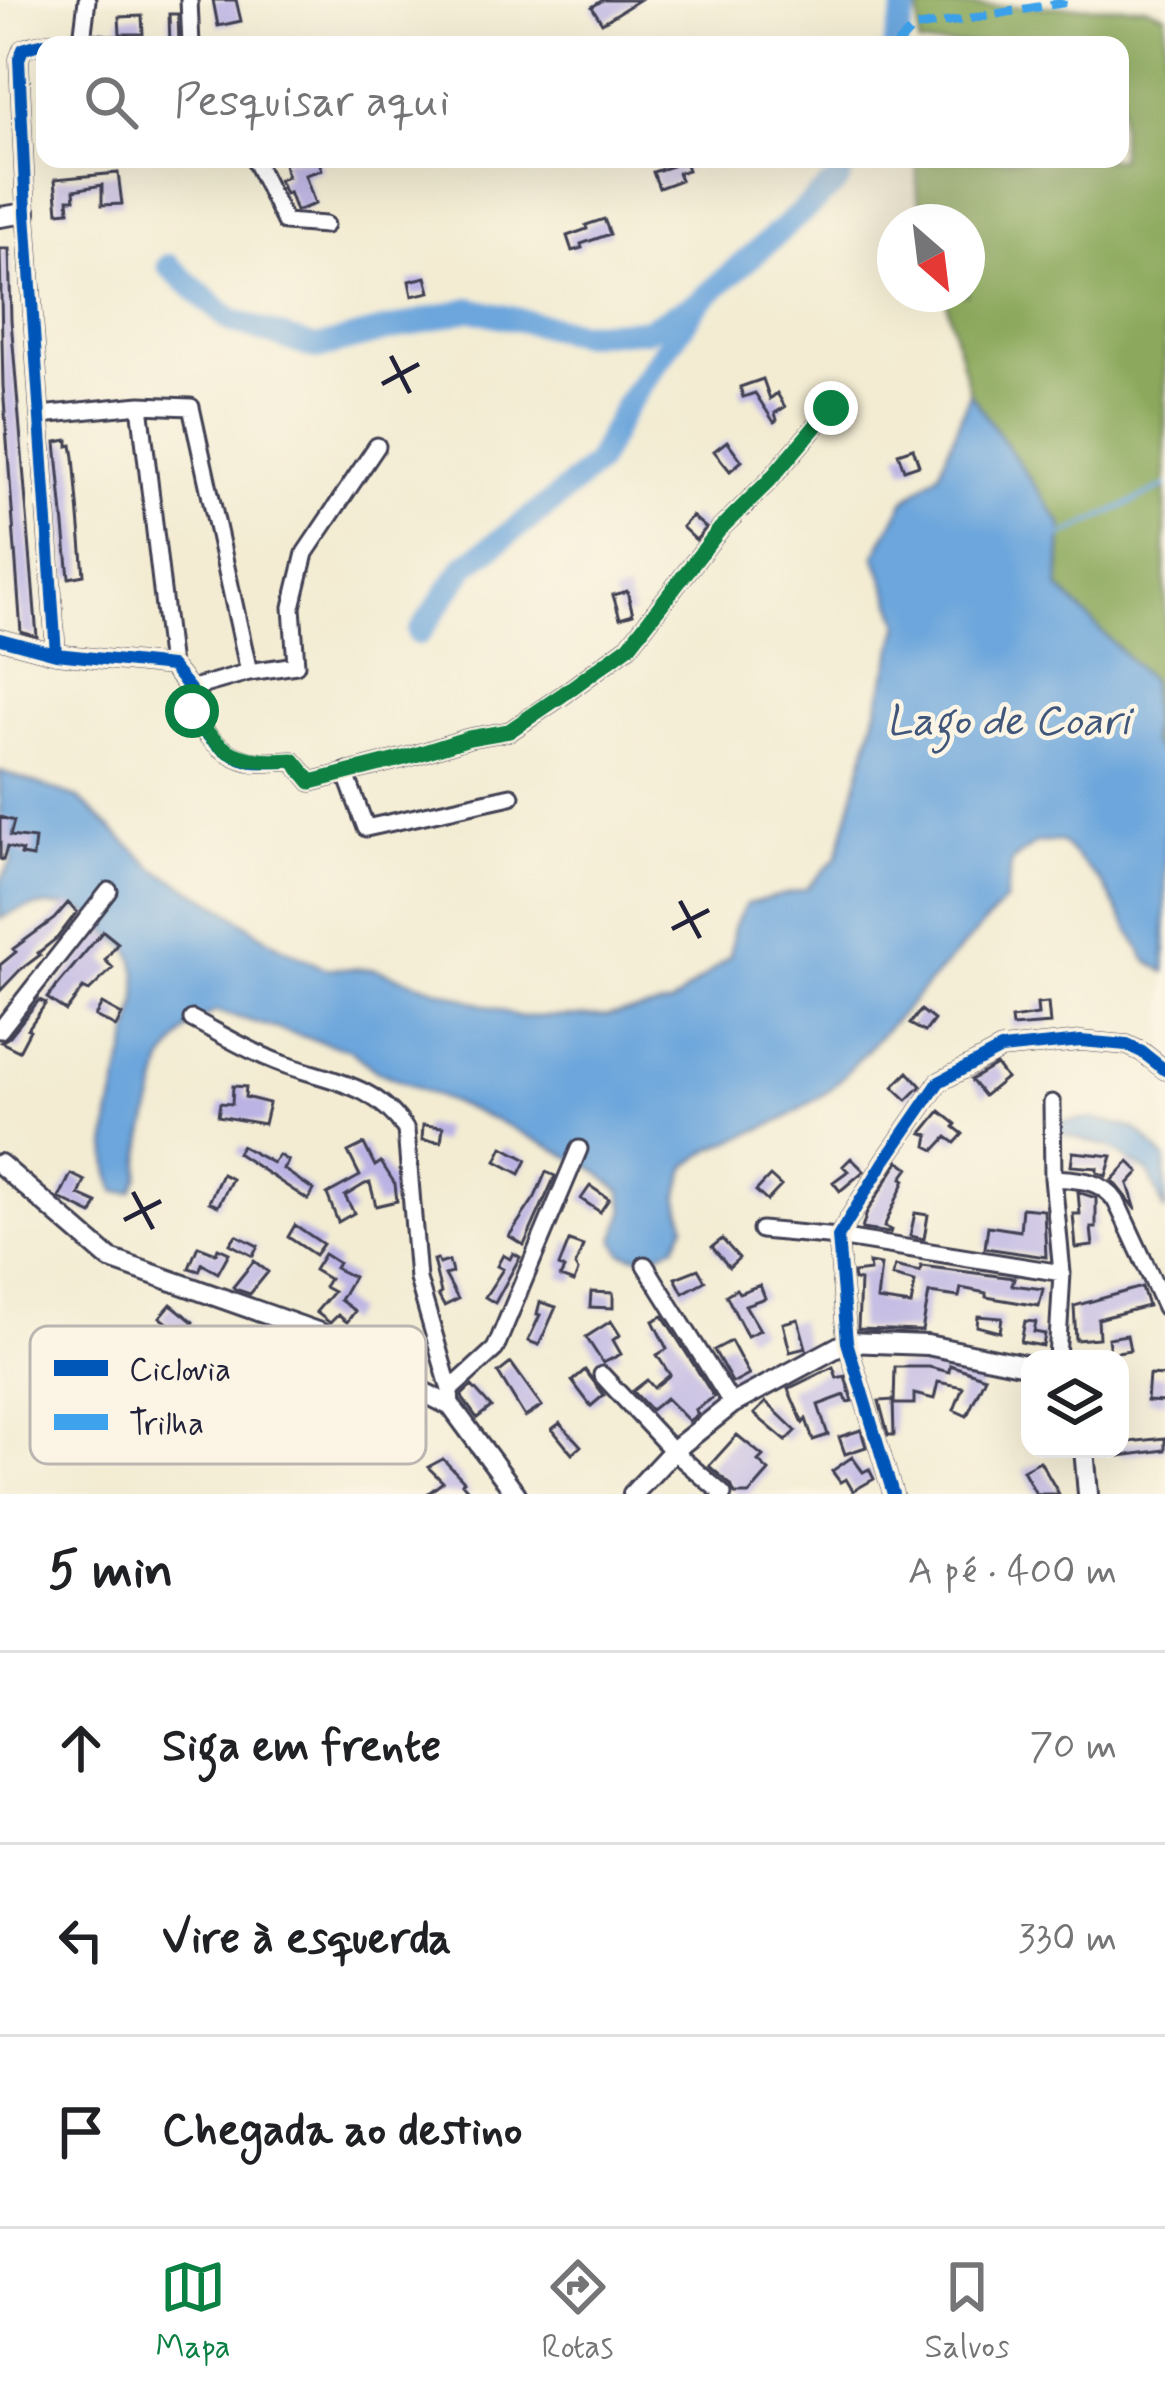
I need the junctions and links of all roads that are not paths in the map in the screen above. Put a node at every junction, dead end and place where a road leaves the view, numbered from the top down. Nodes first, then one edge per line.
1 (88, 0) edge
2 (189, 0) edge
3 (83, 36) edge
4 (191, 36) edge
5 (36, 45) edge
6 (258, 168) edge
7 (26, 213) junction
8 (0, 217) edge
9 (325, 225) dead end
10 (140, 405) junction
11 (831, 408) dead end
12 (40, 415) junction
13 (377, 446) dead end
14 (0, 639) edge
15 (56, 654) junction
16 (171, 666) junction
17 (249, 672) junction
18 (190, 689) junction
19 (345, 772) junction
20 (511, 796) dead end
21 (109, 891) dead end
22 (192, 1019) dead end
23 (0, 1030) edge
24 (1165, 1070) edge
25 (1052, 1103) dead end
26 (579, 1149) dead end
27 (0, 1165) edge
28 (1053, 1178) junction
29 (760, 1230) dead end
30 (838, 1237) junction
31 (645, 1265) dead end
32 (1062, 1273) junction
33 (1165, 1307) edge
34 (298, 1326) edge
35 (847, 1342) junction
36 (1058, 1350) edge
37 (1021, 1364) edge
38 (602, 1375) dead end
39 (426, 1390) edge
40 (451, 1398) junction
41 (732, 1404) junction
42 (673, 1451) junction
43 (1085, 1458) edge
44 (516, 1494) edge
45 (633, 1494) edge
46 (723, 1494) edge
47 (893, 1494) edge
48 (1088, 1494) edge

1 - 3 street
2 - 4 street
5 - 7 street
6 - 9 street
7 - 8 street
7 - 12 street
10 - 12 street
10 - 16 street
10 - 17 street
11 - 19 street
12 - 15 street
13 - 17 street
14 - 15 street
15 - 16 street
16 - 18 street
17 - 18 street
18 - 19 street
19 - 20 street
21 - 23 street
22 - 40 street
24 - 30 street
25 - 28 street
26 - 40 street
27 - 34 street
28 - 32 street
28 - 33 street
29 - 30 street
30 - 32 street
30 - 35 street
31 - 41 street
32 - 36 street
35 - 37 street
35 - 41 street
35 - 47 street
38 - 42 street
39 - 40 street
40 - 44 street
41 - 42 street
42 - 45 street
42 - 46 street
43 - 48 street

